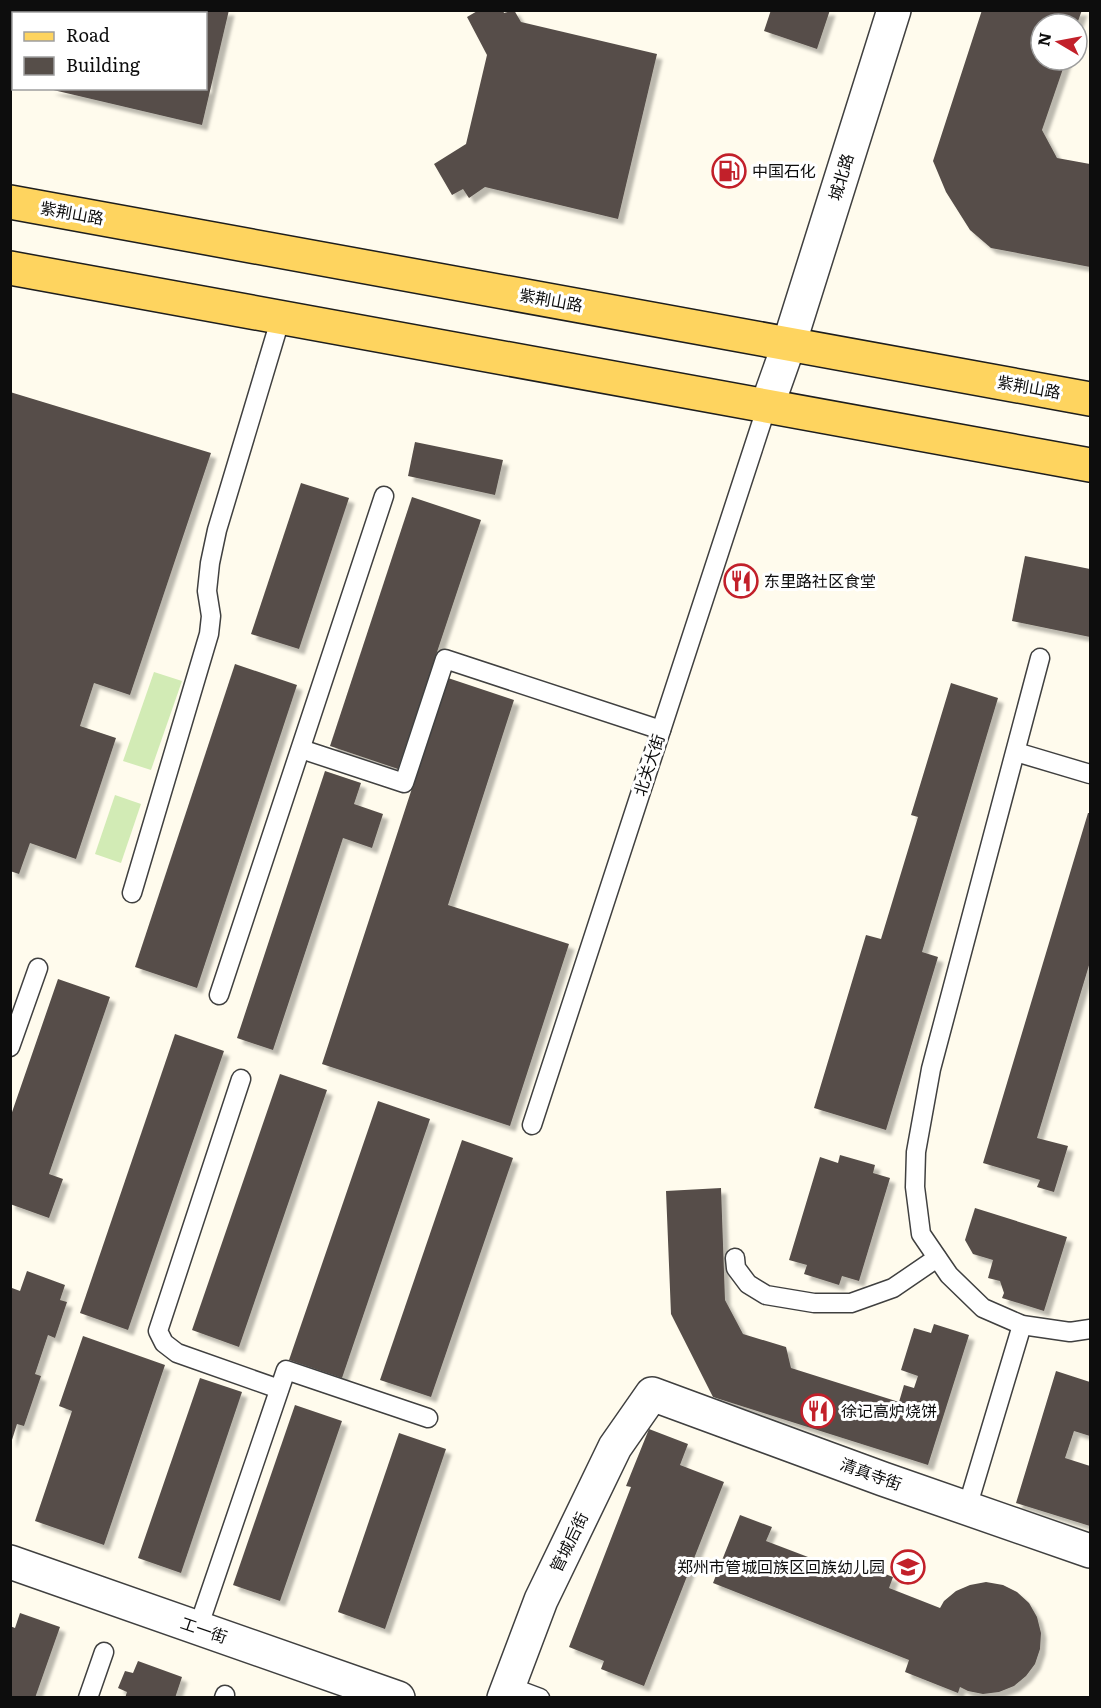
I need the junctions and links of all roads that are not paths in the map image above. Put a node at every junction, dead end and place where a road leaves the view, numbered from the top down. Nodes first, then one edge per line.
1 (894, 10) edge
2 (10, 202) edge
3 (10, 268) edge
4 (281, 317) junction
5 (789, 344) junction
6 (1090, 399) edge
7 (767, 406) junction
8 (1090, 465) edge
9 (384, 496) dead end
10 (1040, 658) dead end
11 (661, 730) junction
12 (301, 748) junction
13 (1016, 752) junction
14 (1090, 774) edge
15 (132, 893) dead end
16 (38, 968) dead end
17 (219, 995) dead end
18 (10, 1047) edge
19 (241, 1079) dead end
20 (532, 1125) dead end
21 (735, 1258) dead end
22 (937, 1258) junction
23 (1022, 1325) junction
24 (1090, 1329) edge
25 (279, 1389) junction
26 (652, 1394) joint
27 (428, 1418) dead end
28 (967, 1508) junction
29 (1090, 1551) edge
30 (10, 1562) edge
31 (198, 1628) junction
32 (104, 1652) dead end
33 (506, 1692) edge
34 (88, 1698) edge
35 (398, 1698) edge
36 (540, 1698) edge

1 - 5 street, 城北路
2 - 5 main road, 紫荆山路
3 - 4 main road
4 - 7 main road
4 - 15 lane
5 - 6 main road, 紫荆山路
5 - 7 street, 城北路
7 - 8 main road
7 - 11 lane, 北关大街
9 - 12 lane
10 - 13 lane
11 - 12 lane
11 - 20 lane, 北关大街
12 - 17 lane
13 - 14 lane
13 - 22 lane
16 - 18 lane
19 - 25 lane
21 - 22 lane
22 - 23 lane
23 - 24 lane
23 - 28 lane
25 - 27 lane
25 - 31 lane
26 - 28 street, 清真寺街
26 - 33 street, 管城后街
28 - 29 street, 清真寺街
30 - 31 street, 工一街
31 - 35 street, 工一街
32 - 34 lane
33 - 36 lane

